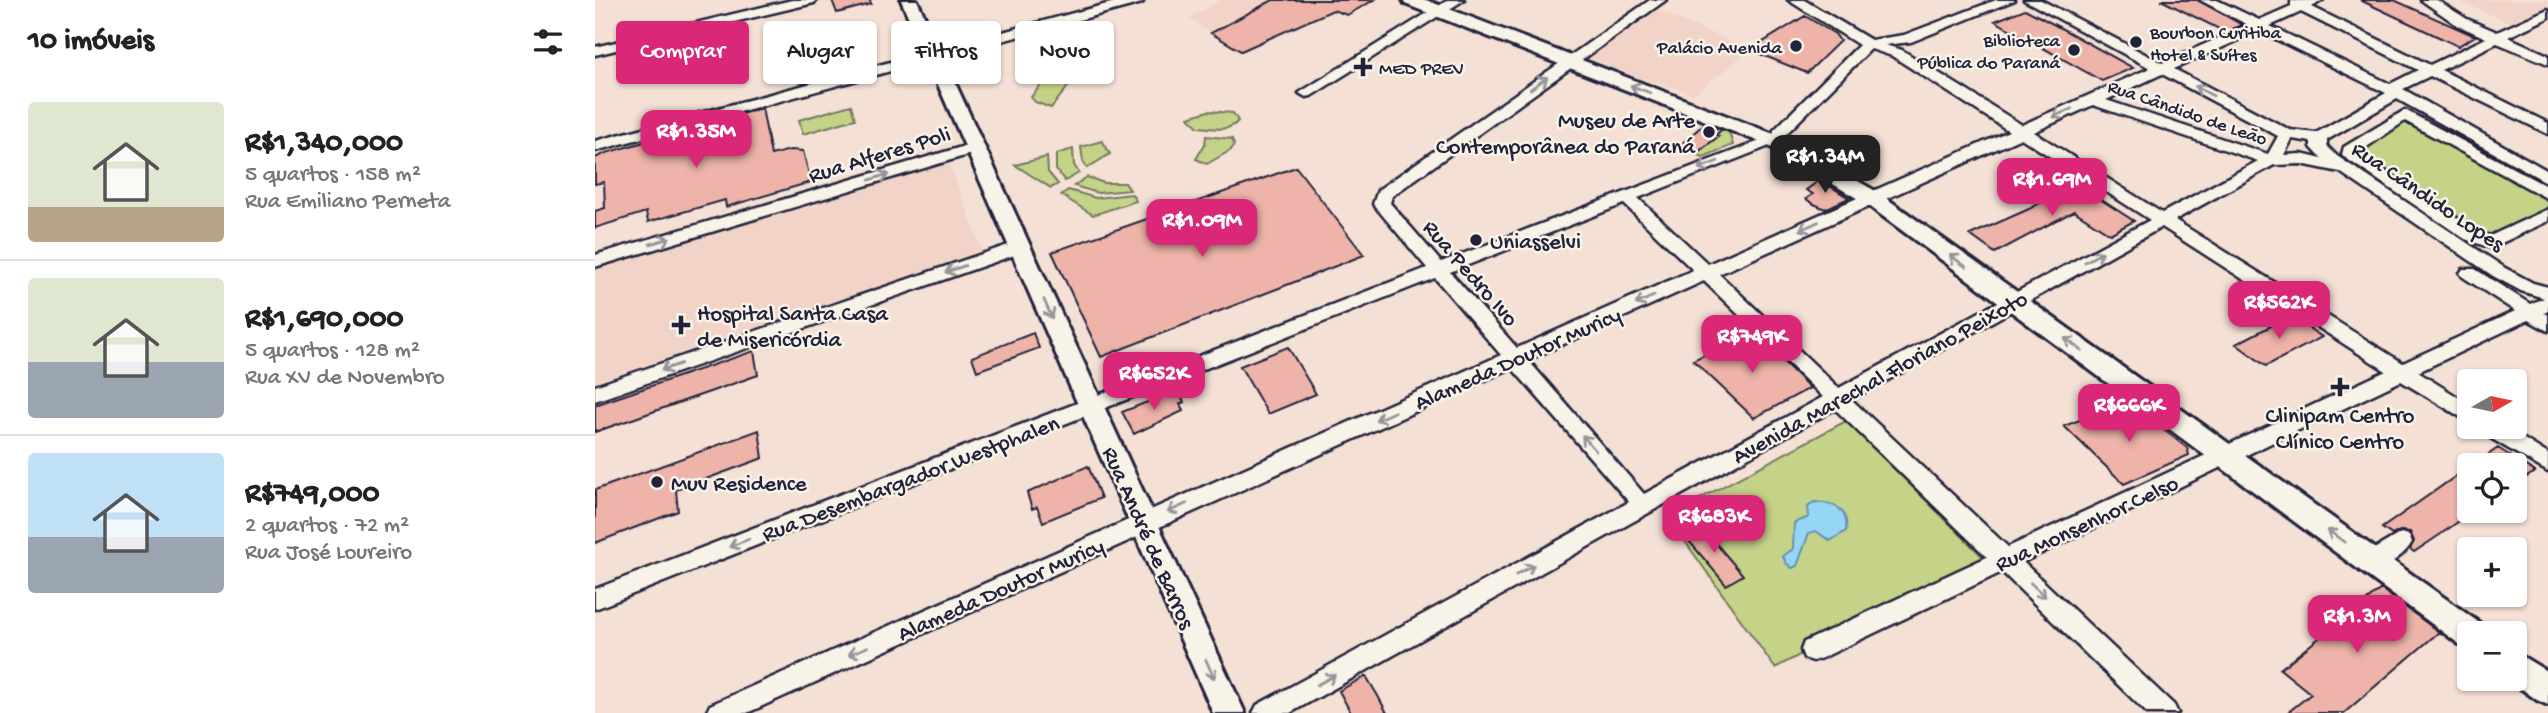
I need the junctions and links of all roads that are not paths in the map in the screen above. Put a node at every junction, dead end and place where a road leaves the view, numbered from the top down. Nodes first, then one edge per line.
1 (809, 0) edge
2 (909, 0) edge
3 (1137, 0) edge
4 (1412, 0) edge
5 (1457, 0) edge
6 (1659, 0) edge
7 (1795, 0) edge
8 (1806, 0) edge
9 (2008, 0) edge
10 (2031, 0) edge
11 (2207, 0) edge
12 (2316, 0) edge
13 (2419, 0) edge
14 (2428, 0) edge
15 (2295, 3) edge
16 (1439, 11) junction
17 (2548, 13) edge
18 (918, 21) edge
19 (2259, 26) junction
20 (1001, 37) edge
21 (2497, 38) junction
22 (1881, 45) junction
23 (595, 51) edge
24 (2548, 60) edge
25 (1570, 62) junction
26 (891, 66) edge
27 (2162, 69) junction
28 (2430, 70) junction
29 (946, 84) edge
30 (1306, 93) dead end
31 (2397, 93) junction
32 (2092, 100) junction
33 (2548, 129) edge
34 (2022, 131) junction
35 (2286, 134) junction
36 (1776, 137) junction
37 (2319, 138) junction
38 (595, 146) edge
39 (975, 148) junction
40 (2271, 160) junction
41 (2352, 173) junction
42 (2548, 178) edge
43 (2548, 194) edge
44 (1627, 197) junction
45 (1872, 198) junction
46 (2548, 214) edge
47 (2162, 220) junction
48 (1020, 247) junction
49 (595, 261) edge
50 (1437, 271) junction
51 (1707, 272) junction
52 (2469, 273) dead end
53 (2548, 293) edge
54 (2013, 301) junction
55 (2548, 303) edge
56 (2529, 312) junction
57 (2548, 324) edge
58 (1514, 358) junction
59 (2402, 372) junction
60 (595, 394) edge
61 (1839, 398) junction
62 (1091, 406) junction
63 (2457, 406) edge
64 (2503, 439) edge
65 (2226, 456) junction
66 (2548, 464) edge
67 (1634, 495) dead end
68 (1144, 523) junction
69 (2401, 542) dead end
70 (2006, 560) junction
71 (2372, 562) junction
72 (595, 599) edge
73 (2457, 624) edge
74 (1812, 650) dead end
75 (2527, 675) edge
76 (2548, 690) edge
77 (719, 713) edge
78 (1229, 713) edge
79 (1266, 713) edge
80 (2165, 713) edge

1 - 23 street
2 - 18 main road, Rua André de Barros
3 - 20 street
4 - 16 main road
5 - 16 street
6 - 25 street
7 - 22 street
8 - 22 street
9 - 22 street
10 - 27 street, Rua Cândido Lopes
11 - 19 street
12 - 15 street, Alameda Doutor Muricy
13 - 21 street
14 - 21 street
15 - 19 street, Alameda Doutor Muricy
15 - 28 street
16 - 25 main road
16 - 30 street
17 - 21 street
19 - 27 street, Alameda Doutor Muricy
19 - 31 street
21 - 24 street
21 - 28 street
22 - 34 street
22 - 36 street
36 -> 25 main road
50 -> 25 street, Rua Pedro Ivo
26 - 38 street
27 - 32 street, Alameda Doutor Muricy
35 -> 27 street, Rua Cândido Lopes
28 - 31 street
28 - 33 street
29 - 39 main road, Rua André de Barros
31 - 37 street
31 - 42 street
32 -> 34 street, Alameda Doutor Muricy
32 - 40 street, Rua Cândido de Leão
34 - 45 street, Alameda Doutor Muricy
34 - 47 street
35 - 37 street, Rua Cândido Lopes
35 - 40 street
36 -> 44 street, Rua Desembargador Westphalen
36 - 45 main road
37 - 41 street, Rua Cândido Lopes
39 - 48 main road, Rua André de Barros
49 -> 39 street, Rua Alferes Poli
40 - 41 street, Avenida Marechal Floriano Peixoto
40 - 47 street, Avenida Marechal Floriano Peixoto
41 - 53 street, Rua Cândido Lopes
43 - 46 street
44 - 50 street, Rua Desembargador Westphalen
44 - 51 street
45 -> 51 street, Alameda Doutor Muricy
54 -> 45 main road
54 -> 47 street, Avenida Marechal Floriano Peixoto
47 - 59 street
48 -> 60 street
48 -> 62 main road, Rua André de Barros
50 - 58 street, Rua Pedro Ivo
50 - 62 street, Rua Desembargador Westphalen
51 -> 58 street, Alameda Doutor Muricy
51 - 61 street
52 - 56 street
54 - 61 street, Avenida Marechal Floriano Peixoto
65 -> 54 main road
55 - 56 street, Rua Monsenhor Celso
56 - 57 street
56 - 59 street, Rua Monsenhor Celso
67 -> 58 street, Rua Pedro Ivo
58 -> 68 street, Alameda Doutor Muricy
59 - 63 street
59 - 65 street, Rua Monsenhor Celso
61 - 70 street
79 -> 61 street, Avenida Marechal Floriano Peixoto
62 - 68 main road, Rua André de Barros
62 -> 72 street, Rua Desembargador Westphalen
64 - 66 street
65 - 70 street, Rua Monsenhor Celso
71 -> 65 main road
68 -> 77 street, Alameda Doutor Muricy
68 -> 78 main road, Rua André de Barros
69 - 71 street
70 - 74 street, Rua Monsenhor Celso
70 -> 80 street
71 - 73 main road
75 - 76 main road

